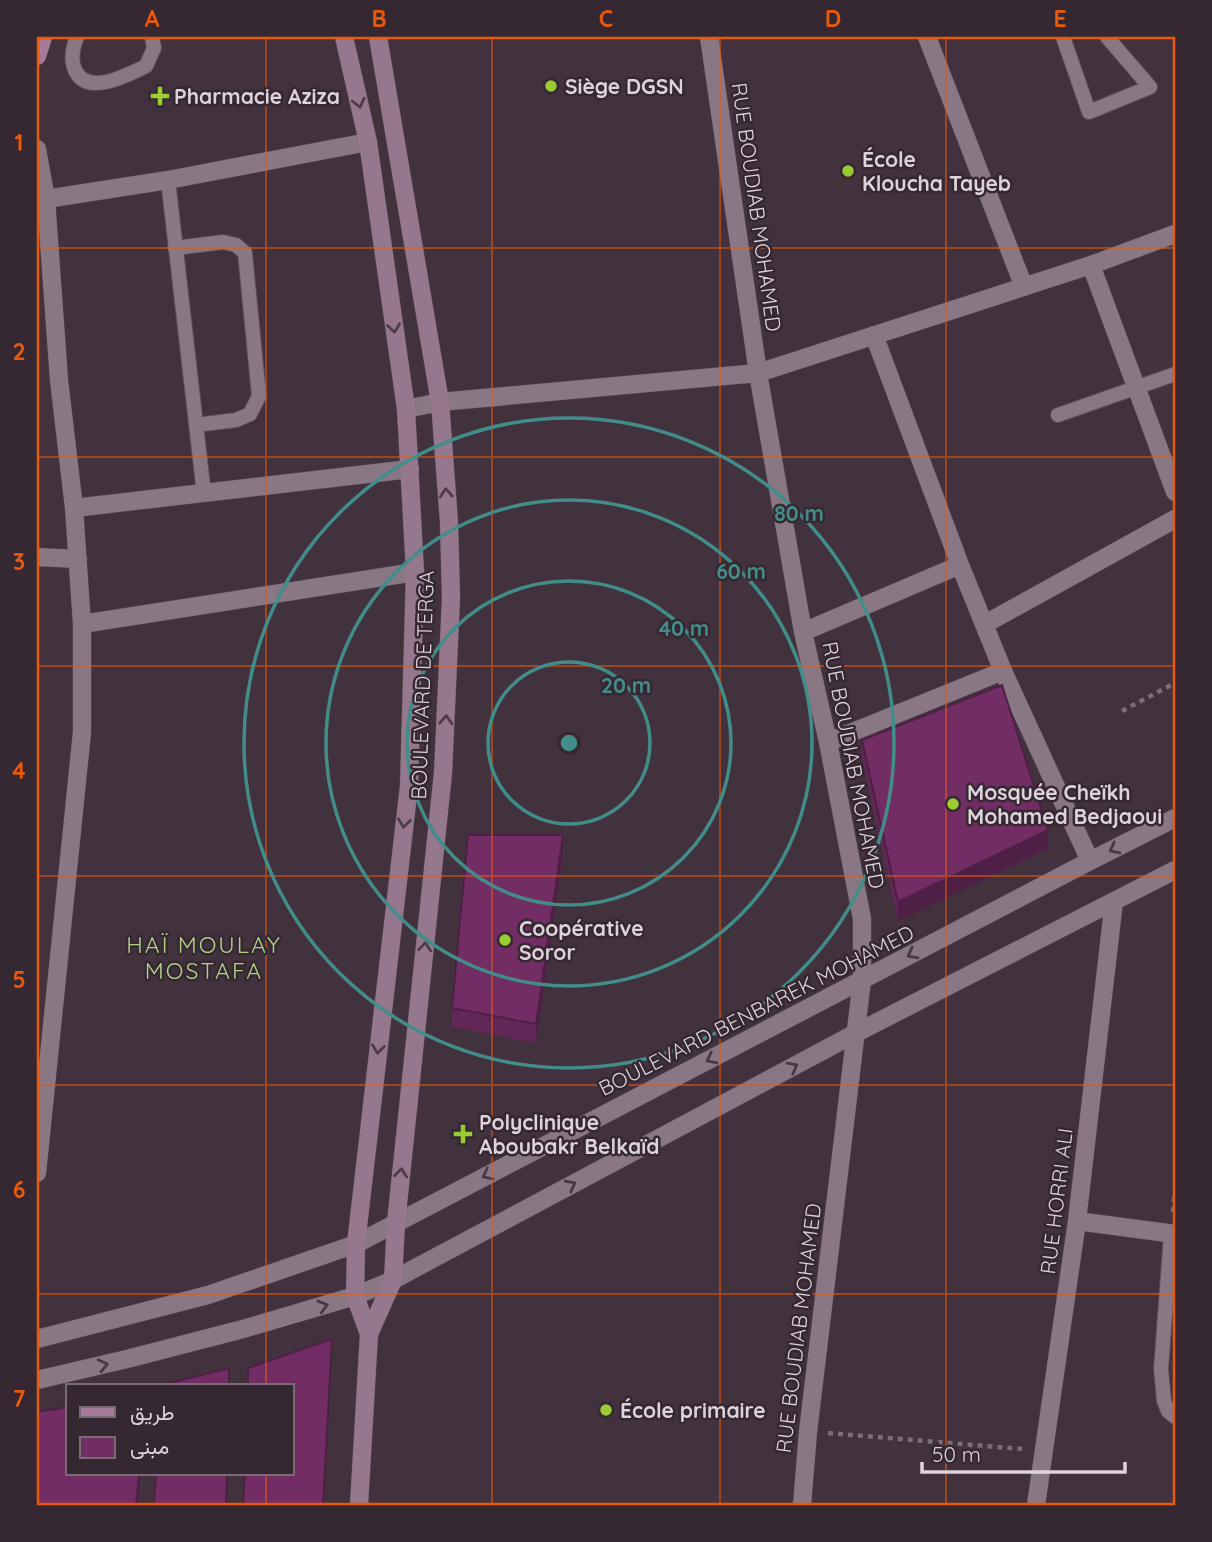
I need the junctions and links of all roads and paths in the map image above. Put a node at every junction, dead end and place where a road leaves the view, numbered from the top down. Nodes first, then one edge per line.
1 (43, 37) edge
2 (77, 37) edge
3 (152, 37) edge
4 (344, 37) edge
5 (378, 37) edge
6 (709, 37) edge
7 (927, 37) edge
8 (1063, 37) edge
9 (1107, 37) edge
10 (37, 56) edge
11 (368, 142) junction
12 (37, 149) edge
13 (168, 180) junction
14 (46, 199) junction
15 (1175, 234) edge
16 (175, 248) junction
17 (1091, 265) junction
18 (1024, 287) junction
19 (874, 335) junction
20 (758, 373) junction
21 (1175, 374) edge
22 (1135, 388) junction
23 (440, 402) junction
24 (405, 410) junction
25 (1058, 415) dead end
26 (196, 425) junction
27 (410, 469) junction
28 (1175, 492) edge
29 (204, 494) junction
30 (74, 508) junction
31 (1175, 519) edge
32 (37, 557) edge
33 (78, 559) junction
34 (960, 565) junction
35 (415, 572) junction
36 (82, 624) junction
37 (985, 624) junction
38 (803, 632) junction
39 (1003, 671) junction
40 (1175, 683) edge
41 (1122, 711) dead end
42 (828, 742) junction
43 (1175, 818) edge
44 (1090, 861) junction
45 (1175, 870) edge
46 (1114, 901) junction
47 (862, 980) junction
48 (856, 1033) junction
49 (37, 1173) edge
50 (1077, 1221) junction
51 (396, 1223) junction
52 (1173, 1234) edge
53 (356, 1244) junction
54 (393, 1280) junction
55 (355, 1296) junction
56 (369, 1334) junction
57 (37, 1339) edge
58 (37, 1380) edge
59 (1175, 1417) edge
60 (808, 1432) junction
61 (1043, 1451) junction
62 (359, 1505) edge
63 (802, 1505) edge
64 (1036, 1505) edge

1 - 10 main road
2 - 3 lane
4 -> 11 main road, BOULEVARD DE TERGA
5 - 23 main road, BOULEVARD DE TERGA
6 - 20 street, RUE BOUDIAB MOHAMED
7 - 18 street
8 - 9 lane
11 - 13 street
11 -> 24 main road, BOULEVARD DE TERGA
12 - 14 street
13 - 14 street
13 - 16 lane
14 - 30 street
15 - 17 street
16 - 26 lane
16 - 26 lane
17 - 18 street
17 - 22 street
18 - 19 street
19 - 20 street
19 - 34 street
20 - 23 street
20 - 38 street, RUE BOUDIAB MOHAMED
21 - 22 lane
22 - 25 lane
22 - 28 street
23 - 24 street
51 -> 23 main road, BOULEVARD DE TERGA
24 - 27 main road, BOULEVARD DE TERGA
26 - 29 lane
27 - 29 street
27 - 35 main road, BOULEVARD DE TERGA
29 - 30 street
30 - 33 street
31 - 37 street
32 - 33 street
33 - 36 street
34 - 37 street
34 - 38 street
35 - 36 street
35 -> 53 main road, BOULEVARD DE TERGA
36 - 49 street
37 - 39 street
38 - 42 street, RUE BOUDIAB MOHAMED
39 - 42 street
39 - 44 street
40 - 41 path
42 - 47 street, RUE BOUDIAB MOHAMED
43 -> 44 street, BOULEVARD BENBAREK MOHAMED
44 -> 47 street, BOULEVARD BENBAREK MOHAMED
45 - 46 street
46 - 48 street
46 - 50 street, RUE HORRI ALI
47 - 48 street, RUE BOUDIAB MOHAMED
47 -> 51 street, BOULEVARD BENBAREK MOHAMED
54 -> 48 street
48 - 60 street, RUE BOUDIAB MOHAMED
50 - 52 street
50 - 61 street, RUE HORRI ALI
51 - 53 street, BOULEVARD BENBAREK MOHAMED
51 - 54 main road, BOULEVARD DE TERGA
52 - 59 lane
53 - 55 main road, BOULEVARD DE TERGA
53 - 57 street, BOULEVARD BENBAREK MOHAMED
54 - 55 street
54 - 56 main road, BOULEVARD DE TERGA
55 - 56 main road, BOULEVARD DE TERGA
58 -> 55 street
56 - 62 main road, BOULEVARD DE TERGA
60 - 61 path
60 - 63 street, RUE BOUDIAB MOHAMED
61 - 64 street, RUE HORRI ALI

